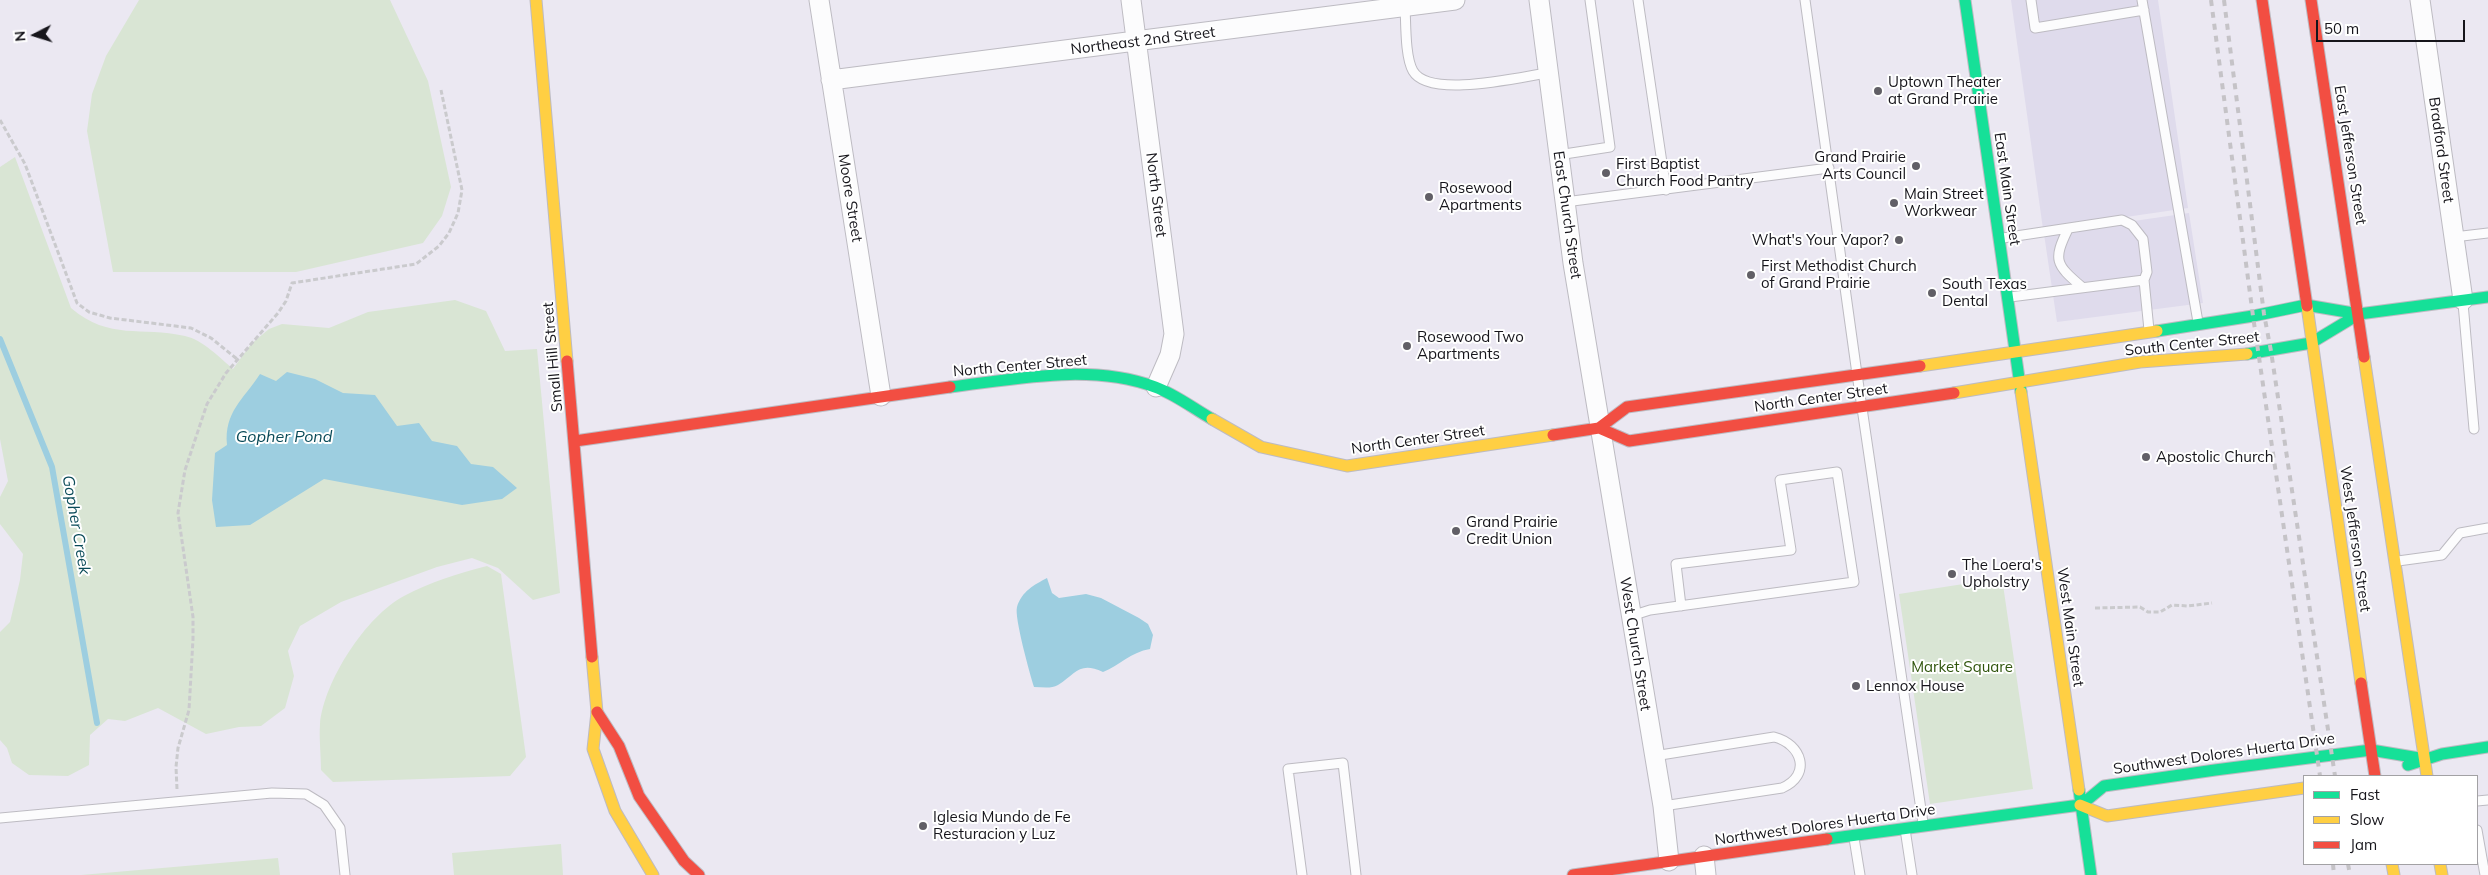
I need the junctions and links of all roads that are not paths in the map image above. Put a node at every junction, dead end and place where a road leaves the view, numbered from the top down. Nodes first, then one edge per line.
1 (536, 0) edge
2 (818, 0) edge
3 (1131, 0) edge
4 (1454, 0) edge
5 (1539, 0) edge
6 (1590, 0) edge
7 (1638, 0) edge
8 (1805, 0) edge
9 (1965, 0) edge
10 (2031, 0) edge
11 (2142, 0) edge
12 (2262, 0) edge
13 (2311, 0) edge
14 (2420, 0) edge
15 (1404, 7) junction
16 (2144, 10) junction
17 (1137, 42) junction
18 (1547, 73) junction
19 (831, 80) junction
20 (1558, 155) junction
21 (1829, 168) junction
22 (1666, 190) junction
23 (1565, 202) junction
24 (2068, 229) junction
25 (2488, 233) edge
26 (2454, 237) junction
27 (1999, 239) junction
28 (2144, 280) junction
29 (2082, 287) junction
30 (2007, 297) junction
31 (2488, 297) edge
32 (2463, 300) junction
33 (2306, 305) junction
34 (2359, 314) junction
35 (2198, 324) junction
36 (2149, 331) junction
37 (2311, 343) junction
38 (2015, 352) junction
39 (1857, 374) junction
40 (2020, 383) junction
41 (1156, 387) junction
42 (881, 396) junction
43 (1862, 407) junction
44 (1599, 428) junction
45 (2474, 430) dead end
46 (575, 441) junction
47 (2488, 528) edge
48 (2395, 561) junction
49 (1681, 606) junction
50 (1631, 616) junction
51 (597, 712) junction
52 (2488, 747) edge
53 (2371, 750) junction
54 (1654, 756) junction
55 (2424, 759) junction
56 (2389, 773) edge
57 (2375, 775) edge
58 (2427, 775) edge
59 (2303, 788) edge
60 (1663, 806) junction
61 (2081, 806) junction
62 (0, 818) edge
63 (1924, 826) junction
64 (1905, 829) junction
65 (1854, 836) junction
66 (2478, 836) edge
67 (1669, 861) junction
68 (1705, 866) edge
69 (345, 875) edge
70 (654, 875) edge
71 (699, 875) edge
72 (1302, 875) edge
73 (1356, 875) edge
74 (1573, 875) edge
75 (1860, 875) edge
76 (1912, 875) edge
77 (2091, 875) edge
78 (2485, 875) edge

1 - 46 street, Small Hill Street
2 - 19 street, Moore Street
3 - 17 street, North Street
4 - 15 street, Northeast 2nd Street
5 - 18 street, East Church Street
6 - 20 lane
7 - 22 lane
8 - 21 lane
9 - 27 street, East Main Street
10 - 16 lane
11 - 16 lane
12 - 33 street
13 - 34 street, East Jefferson Street
14 - 26 street, Bradford Street
15 - 17 street, Northeast 2nd Street
15 - 18 lane
16 - 35 lane
17 - 19 street, Northeast 2nd Street
17 - 41 street, North Street
18 - 20 street, East Church Street
19 - 42 street, Moore Street
20 - 23 street, East Church Street
21 - 22 lane
21 - 39 lane
22 - 23 lane
23 - 44 street, East Church Street
24 - 27 lane
24 - 28 lane
24 - 29 lane
25 - 26 lane
26 - 32 street, Bradford Street
27 - 30 street, East Main Street
28 - 29 lane
28 - 36 lane
29 - 30 lane
30 - 38 street, East Main Street
31 - 32 street, South Center Street
32 - 34 street, South Center Street
32 - 45 lane
33 - 34 street, South Center Street
33 - 35 street, South Center Street
33 - 37 street, West Jefferson Street
34 - 37 street, South Center Street
34 - 48 street
35 - 36 street, South Center Street
36 - 38 street, South Center Street
37 - 40 street, South Center Street
37 - 53 street, West Jefferson Street
38 - 39 street, North Center Street
38 - 40 street, East Main Street
39 - 43 lane
39 - 44 street, North Center Street
40 - 43 street, North Center Street
40 - 61 street, West Main Street
41 - 42 street, North Center Street
41 - 44 street, North Center Street
42 - 46 street, North Center Street
43 - 44 street, North Center Street
43 - 63 lane
44 - 50 street, West Church Street
46 - 51 street, Small Hill Street
47 - 48 lane
48 - 55 street
49 - 49 lane
49 - 50 lane
50 - 54 street, West Church Street
51 - 70 street, Small Hill Street
51 - 71 street, Small Hill Street
52 - 55 street, Southwest Dolores Huerta Drive
53 - 55 street, Southwest Dolores Huerta Drive
53 - 57 street, West Jefferson Street
53 - 61 street, Southwest Dolores Huerta Drive
54 - 60 street, West Church Street
54 - 60 lane
55 - 56 street, Southwest Dolores Huerta Drive
55 - 58 street
59 - 61 street
60 - 67 street, West Church Street
61 - 63 street, Northwest Dolores Huerta Drive
61 - 77 street, West Main Street
62 - 69 lane
63 - 64 street, Northwest Dolores Huerta Drive
64 - 65 street, Northwest Dolores Huerta Drive
64 - 76 lane
65 - 68 street, Northwest Dolores Huerta Drive
65 - 75 lane
66 - 78 lane
67 - 68 street, Northwest Dolores Huerta Drive
67 - 74 street, Northwest Dolores Huerta Drive
72 - 73 lane

